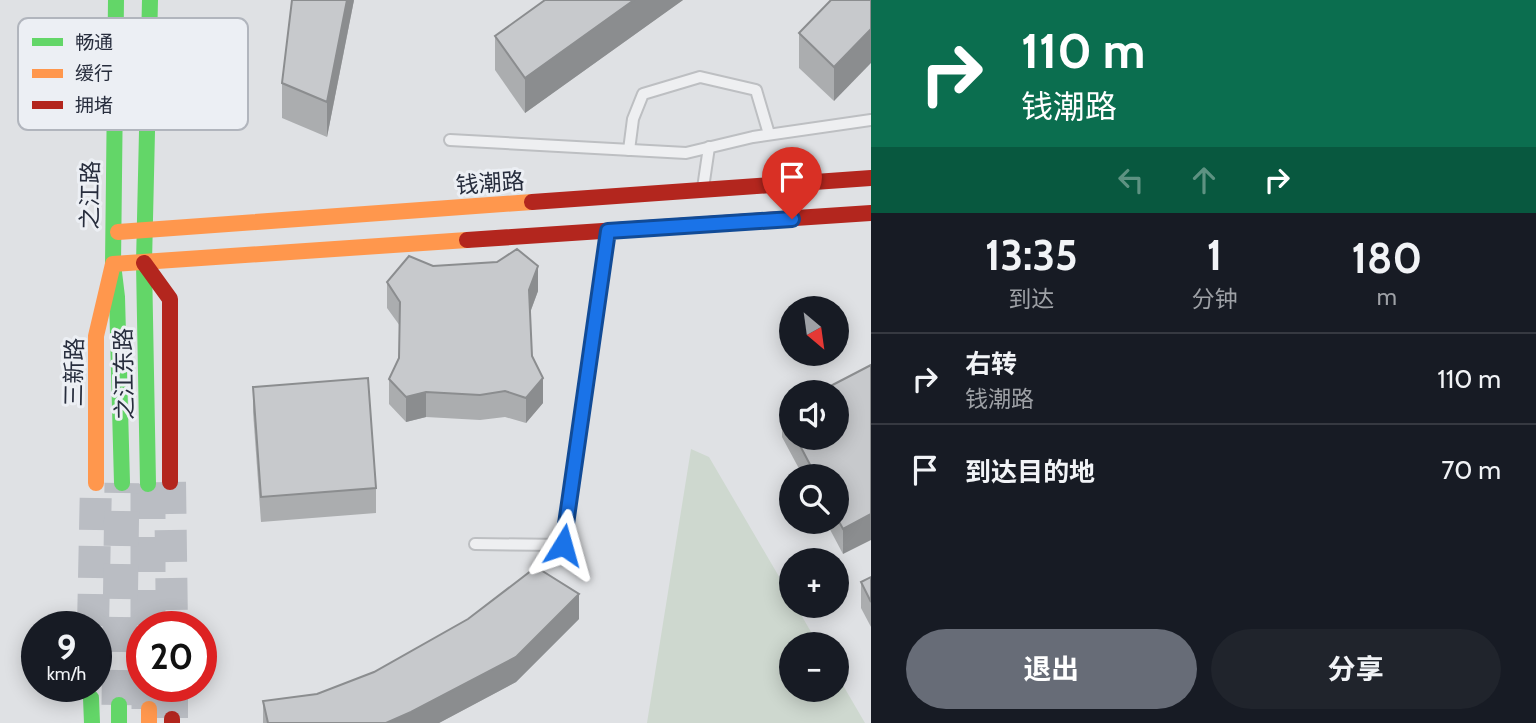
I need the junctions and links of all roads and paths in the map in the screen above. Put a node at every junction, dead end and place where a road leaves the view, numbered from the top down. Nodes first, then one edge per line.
1 (116, 0) edge
2 (150, 0) edge
3 (116, 18) edge
4 (150, 18) edge
5 (871, 120) edge
6 (114, 130) edge
7 (147, 130) edge
8 (769, 134) junction
9 (450, 140) dead end
10 (709, 147) junction
11 (629, 150) junction
12 (871, 178) edge
13 (702, 190) junction
14 (871, 213) edge
15 (145, 230) junction
16 (608, 231) junction
17 (113, 233) junction
18 (144, 263) junction
19 (113, 264) junction
20 (170, 482) tunnel mouth
21 (96, 483) tunnel mouth
22 (122, 483) tunnel mouth
23 (148, 484) tunnel mouth
24 (475, 544) dead end
25 (91, 702) edge
26 (119, 705) tunnel mouth
27 (92, 723) edge
28 (119, 723) edge

1 - 3 main road, 之江路
2 - 4 main road
5 - 8 lane
6 - 17 main road, 之江路
7 - 15 main road
8 - 10 lane
8 - 11 lane
9 - 11 lane
10 - 11 lane
10 - 13 lane
12 - 13 main road, 钱潮路
13 - 15 main road, 钱潮路
14 - 16 main road
15 - 17 main road, 钱潮路
15 - 18 main road
16 - 18 main road
16 - 24 lane
17 - 19 main road, 之江路
18 - 19 main road
18 - 20 main road
18 - 23 main road, 之江东路
19 - 21 main road, 三新路
19 - 22 main road, 之江东路
25 - 27 main road
26 - 28 main road

